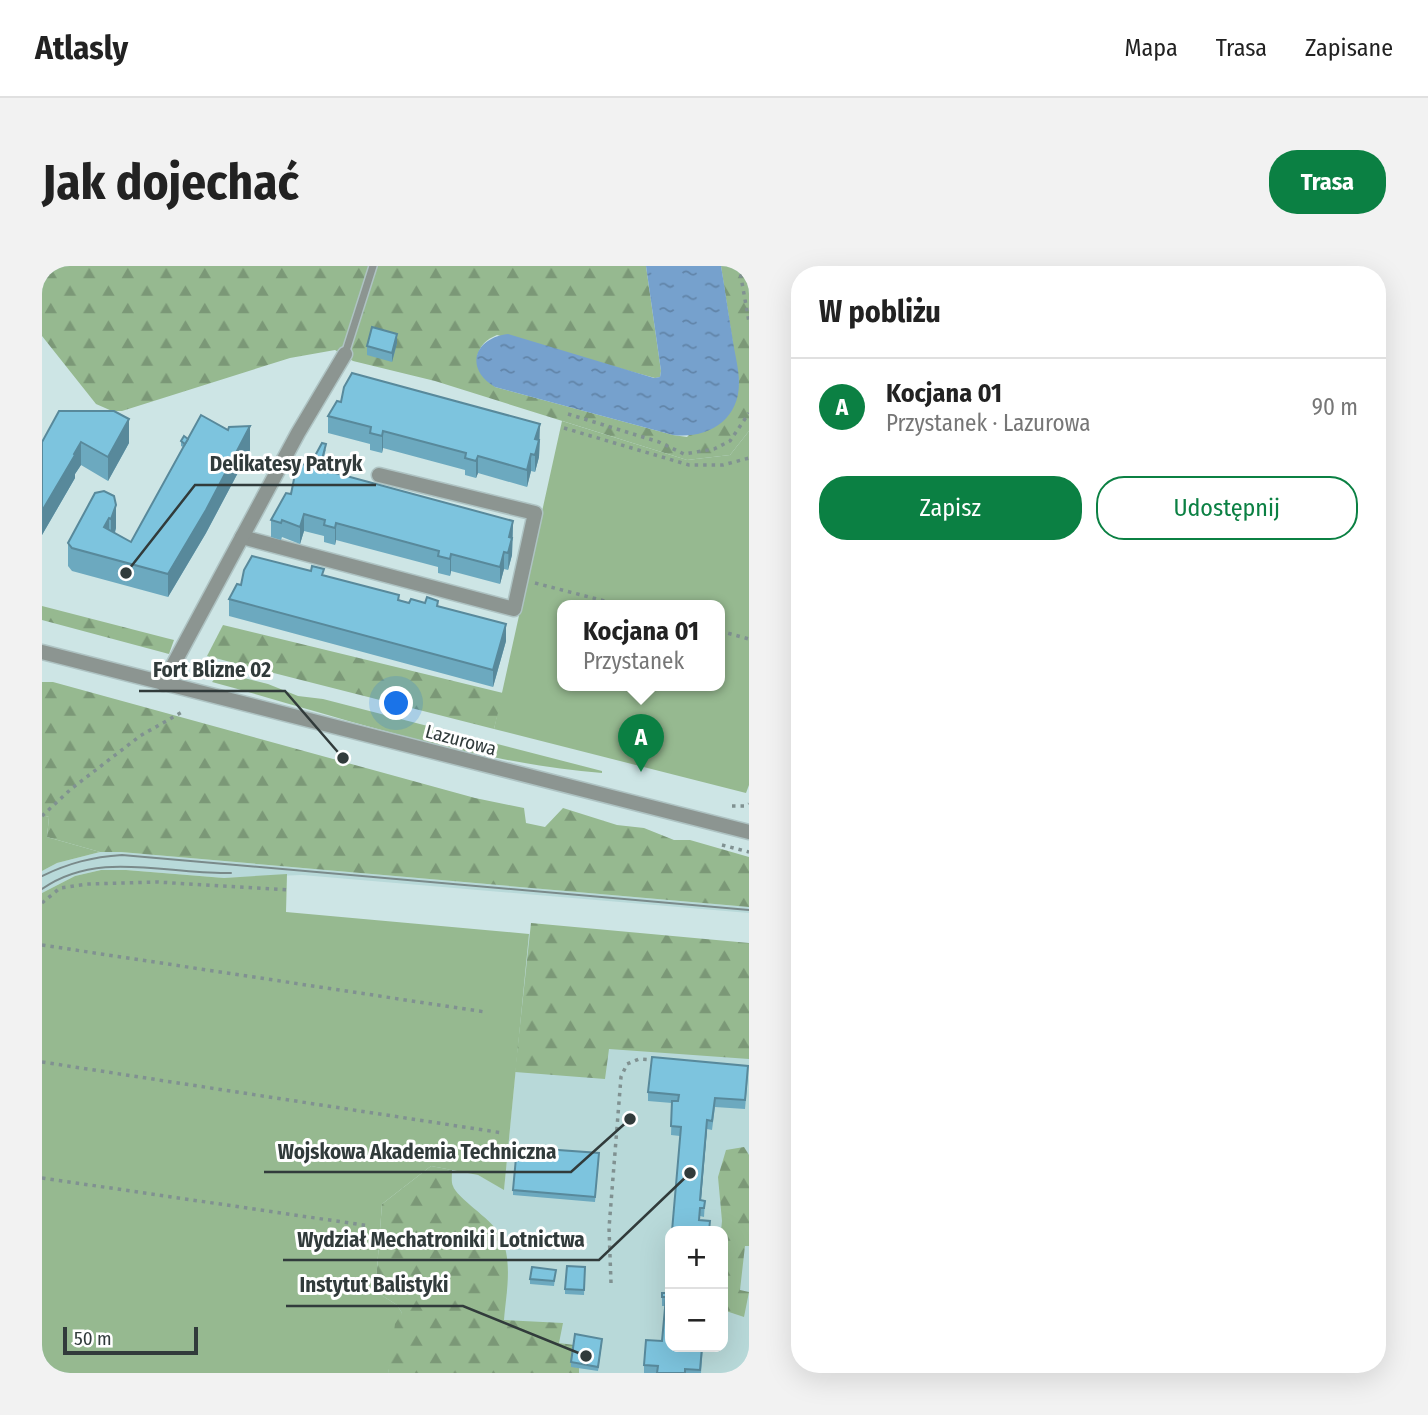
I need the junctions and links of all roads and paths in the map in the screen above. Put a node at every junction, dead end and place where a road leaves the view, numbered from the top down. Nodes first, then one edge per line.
1 (739, 266) edge
2 (370, 267) edge
3 (749, 322) edge
4 (345, 354) joint
5 (568, 414) dead end
6 (749, 414) edge
7 (564, 428) dead end
8 (749, 457) edge
9 (379, 475) dead end
10 (242, 537) junction
11 (533, 582) dead end
12 (601, 600) edge
13 (725, 632) edge
14 (749, 639) edge
15 (42, 652) edge
16 (163, 684) junction
17 (182, 712) dead end
18 (749, 804) edge
19 (732, 806) dead end
20 (42, 816) edge
21 (749, 832) edge
22 (722, 845) dead end
23 (749, 852) edge
24 (290, 890) dead end
25 (42, 903) edge
26 (42, 945) edge
27 (485, 1012) dead end
28 (667, 1061) edge
29 (42, 1062) edge
30 (503, 1133) dead end
31 (42, 1178) edge
32 (370, 1226) dead end
33 (611, 1283) dead end

1 - 3 path
2 - 4 lane
4 - 10 street
5 - 6 path
7 - 8 path
9 - 10 street
10 - 16 street
11 - 12 path
13 - 14 path
15 - 16 street, Lazurowa
16 - 21 street, Lazurowa
17 - 20 path
18 - 19 path
22 - 23 path
24 - 25 path
26 - 27 path
28 - 33 path
29 - 30 path
31 - 32 path

